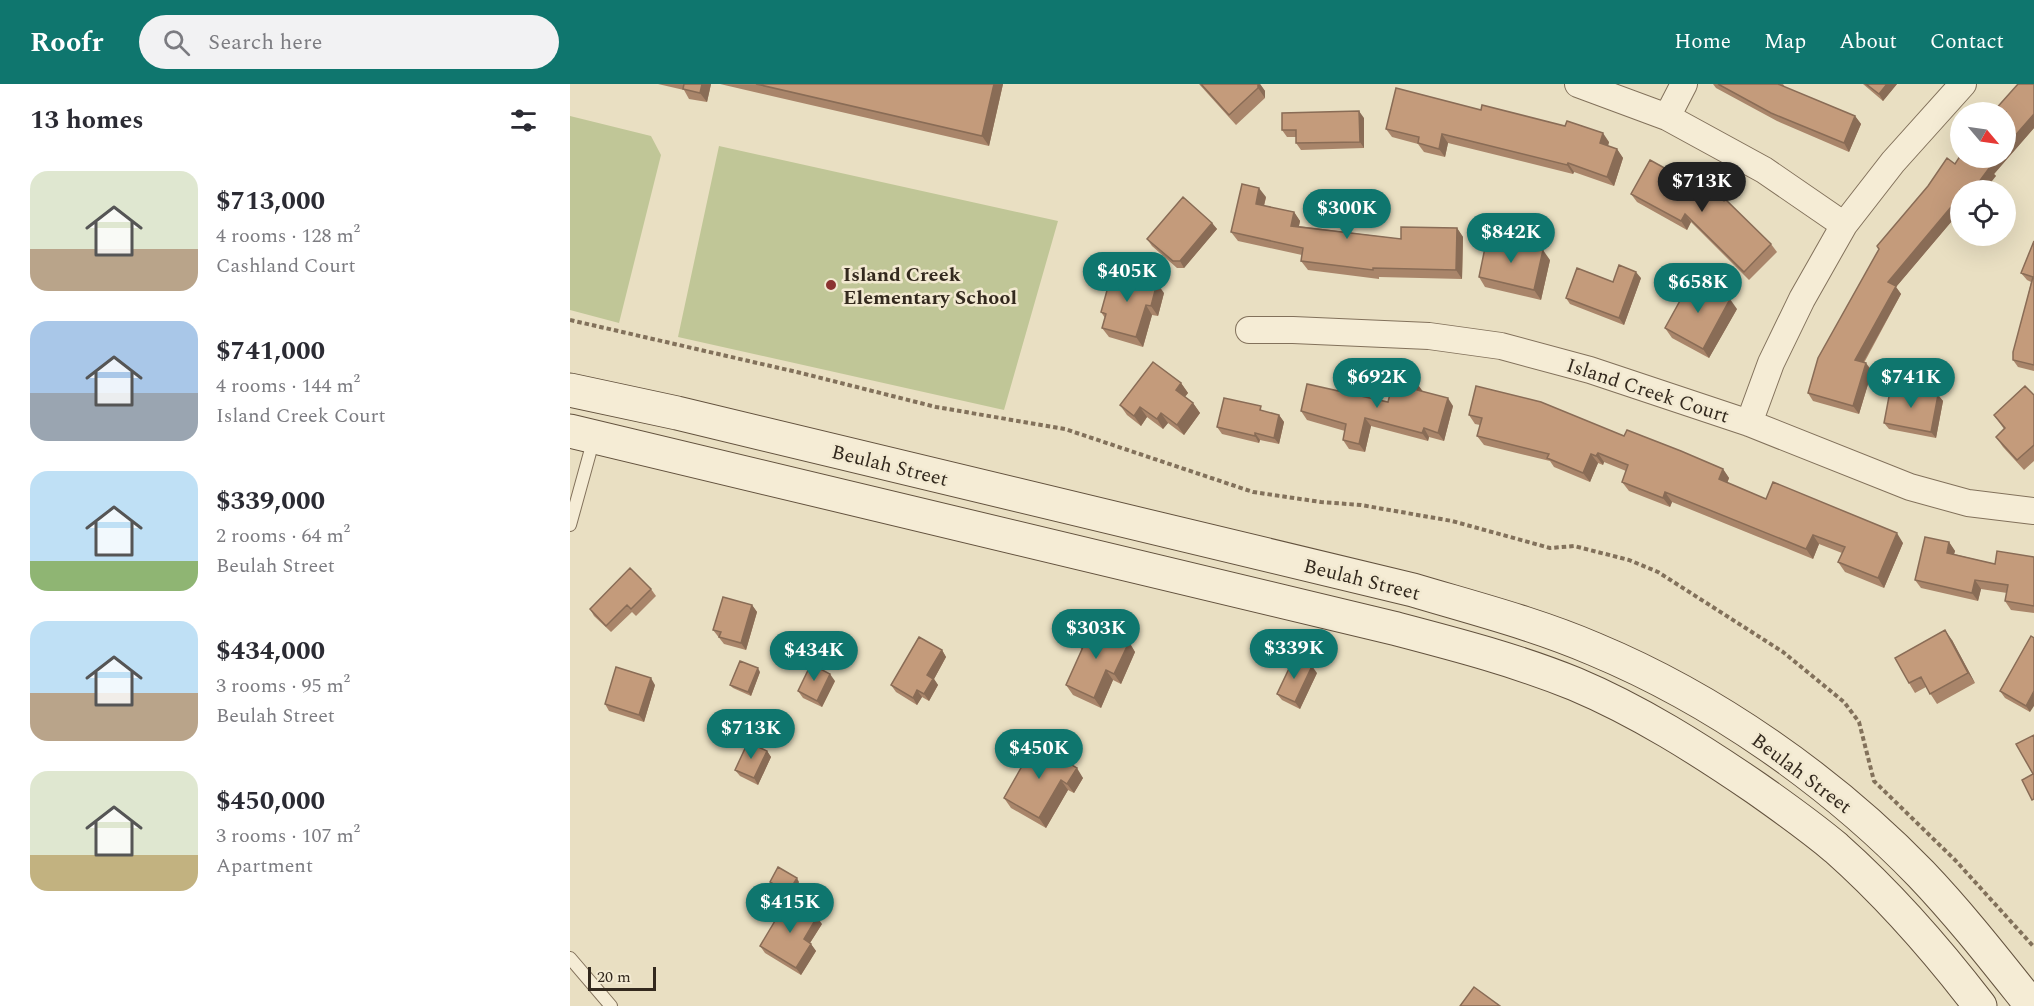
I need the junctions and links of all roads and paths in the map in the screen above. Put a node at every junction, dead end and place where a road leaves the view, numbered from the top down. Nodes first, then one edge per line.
1 (1578, 84) edge
2 (1684, 84) edge
3 (1963, 84) edge
4 (1668, 117) junction
5 (1844, 225) junction
6 (570, 320) edge
7 (1249, 330) dead end
8 (570, 390) edge
9 (605, 397) junction
10 (1749, 423) junction
11 (582, 434) edge
12 (2034, 511) edge
13 (570, 525) edge
14 (2034, 947) edge
15 (570, 958) edge
16 (611, 1006) edge
17 (1980, 1006) edge
18 (2032, 1006) edge

1 - 4 street
2 - 4 street
3 - 5 street
4 - 5 street
5 - 10 street
6 - 14 path
7 - 10 street, Island Creek Court
8 - 9 main road, Beulah Street
9 - 11 main road
9 - 18 main road, Beulah Street
10 - 12 street, Island Creek Court
11 - 13 lane
11 - 17 main road, Beulah Street
15 - 16 lane

